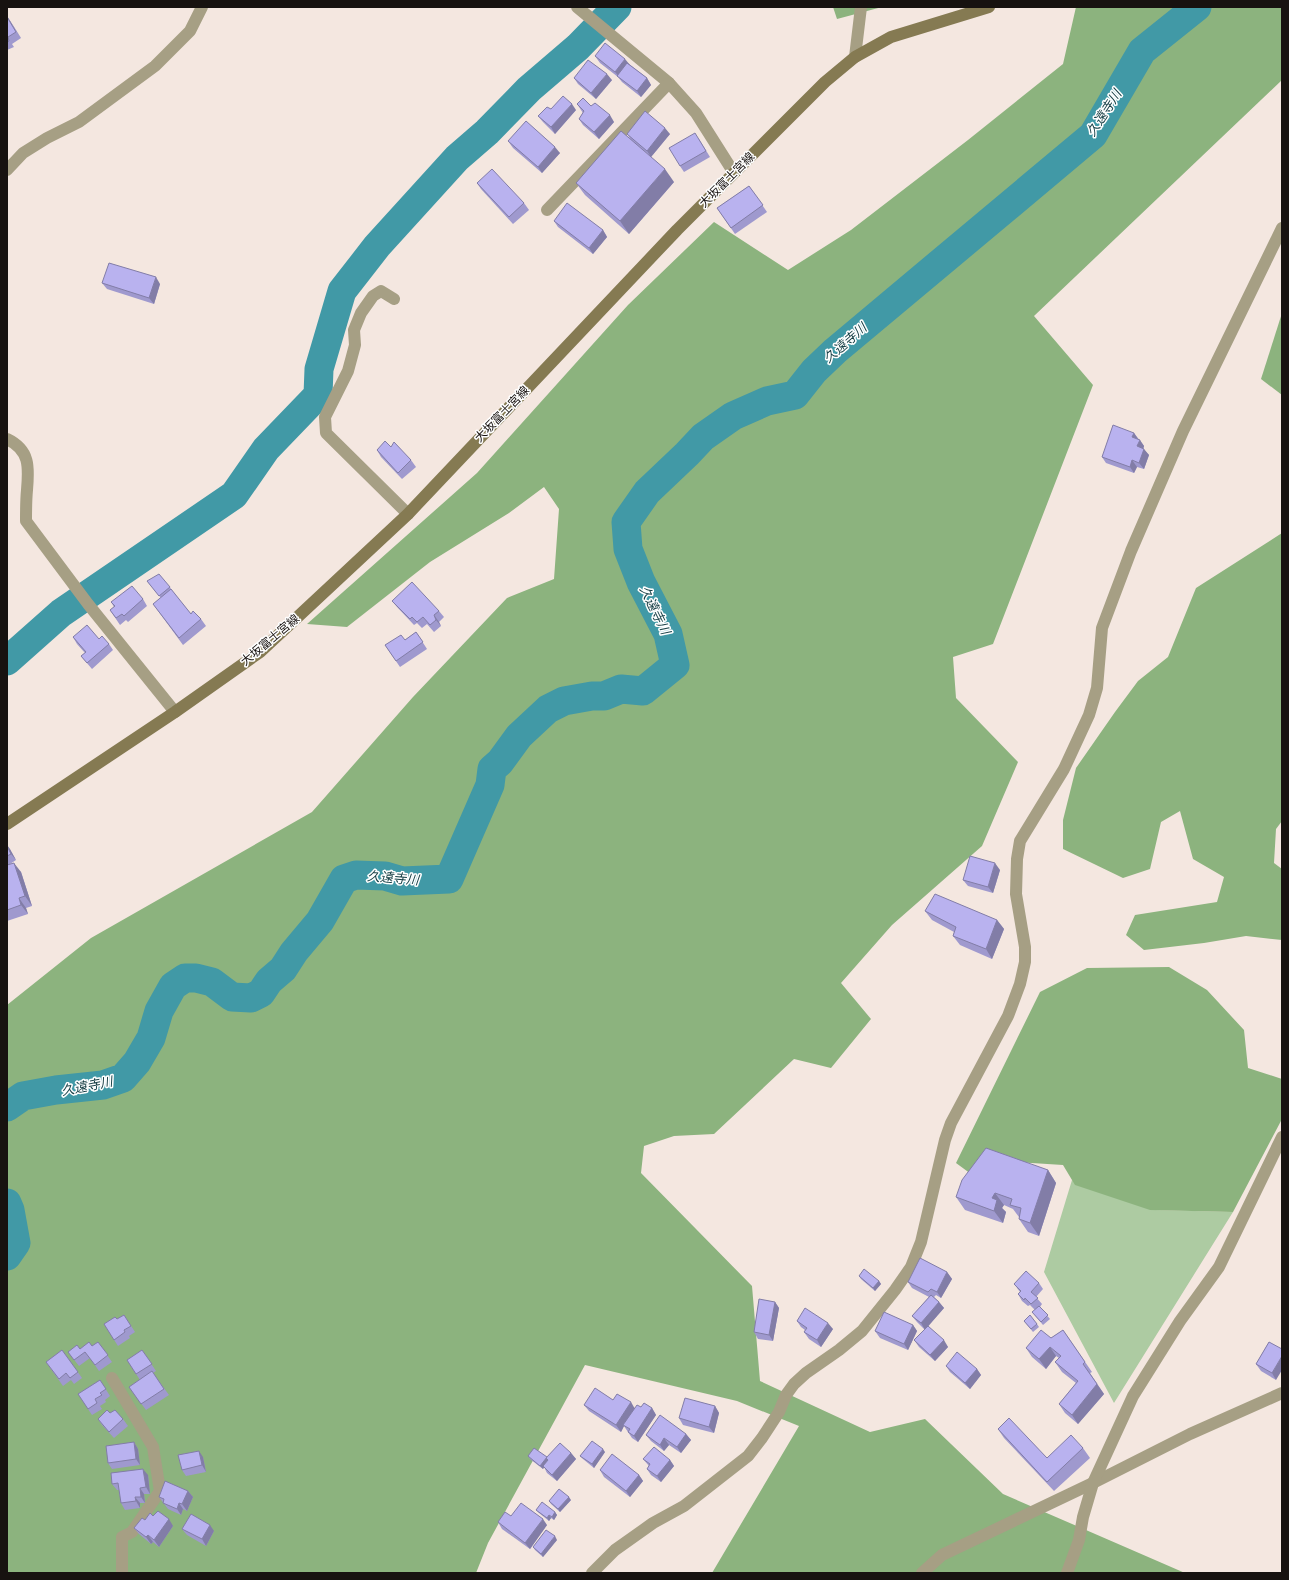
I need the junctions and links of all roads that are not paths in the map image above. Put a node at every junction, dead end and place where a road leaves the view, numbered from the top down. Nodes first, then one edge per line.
1 (202, 7) edge
2 (861, 7) edge
3 (989, 7) edge
4 (579, 9) edge
5 (855, 57) junction
6 (669, 83) junction
7 (7, 170) edge
8 (734, 173) junction
9 (547, 210) dead end
10 (1282, 228) edge
11 (394, 299) dead end
12 (7, 439) edge
13 (408, 514) junction
14 (175, 712) junction
15 (7, 824) edge
16 (1282, 1137) edge
17 (112, 1378) dead end
18 (1282, 1393) edge
19 (1093, 1483) junction
20 (122, 1573) edge
21 (592, 1573) edge
22 (922, 1573) edge
23 (1067, 1573) edge

1 - 7 street
2 - 5 street
3 - 5 main road, 大坂富士宮線
4 - 6 street
5 - 8 main road, 大坂富士宮線
6 - 8 street
6 - 9 street
8 - 13 main road, 大坂富士宮線
10 - 21 street
11 - 13 street
12 - 14 street
13 - 14 main road, 大坂富士宮線
14 - 15 main road, 大坂富士宮線
16 - 19 street
17 - 20 street
18 - 19 street
19 - 22 street
19 - 23 street

